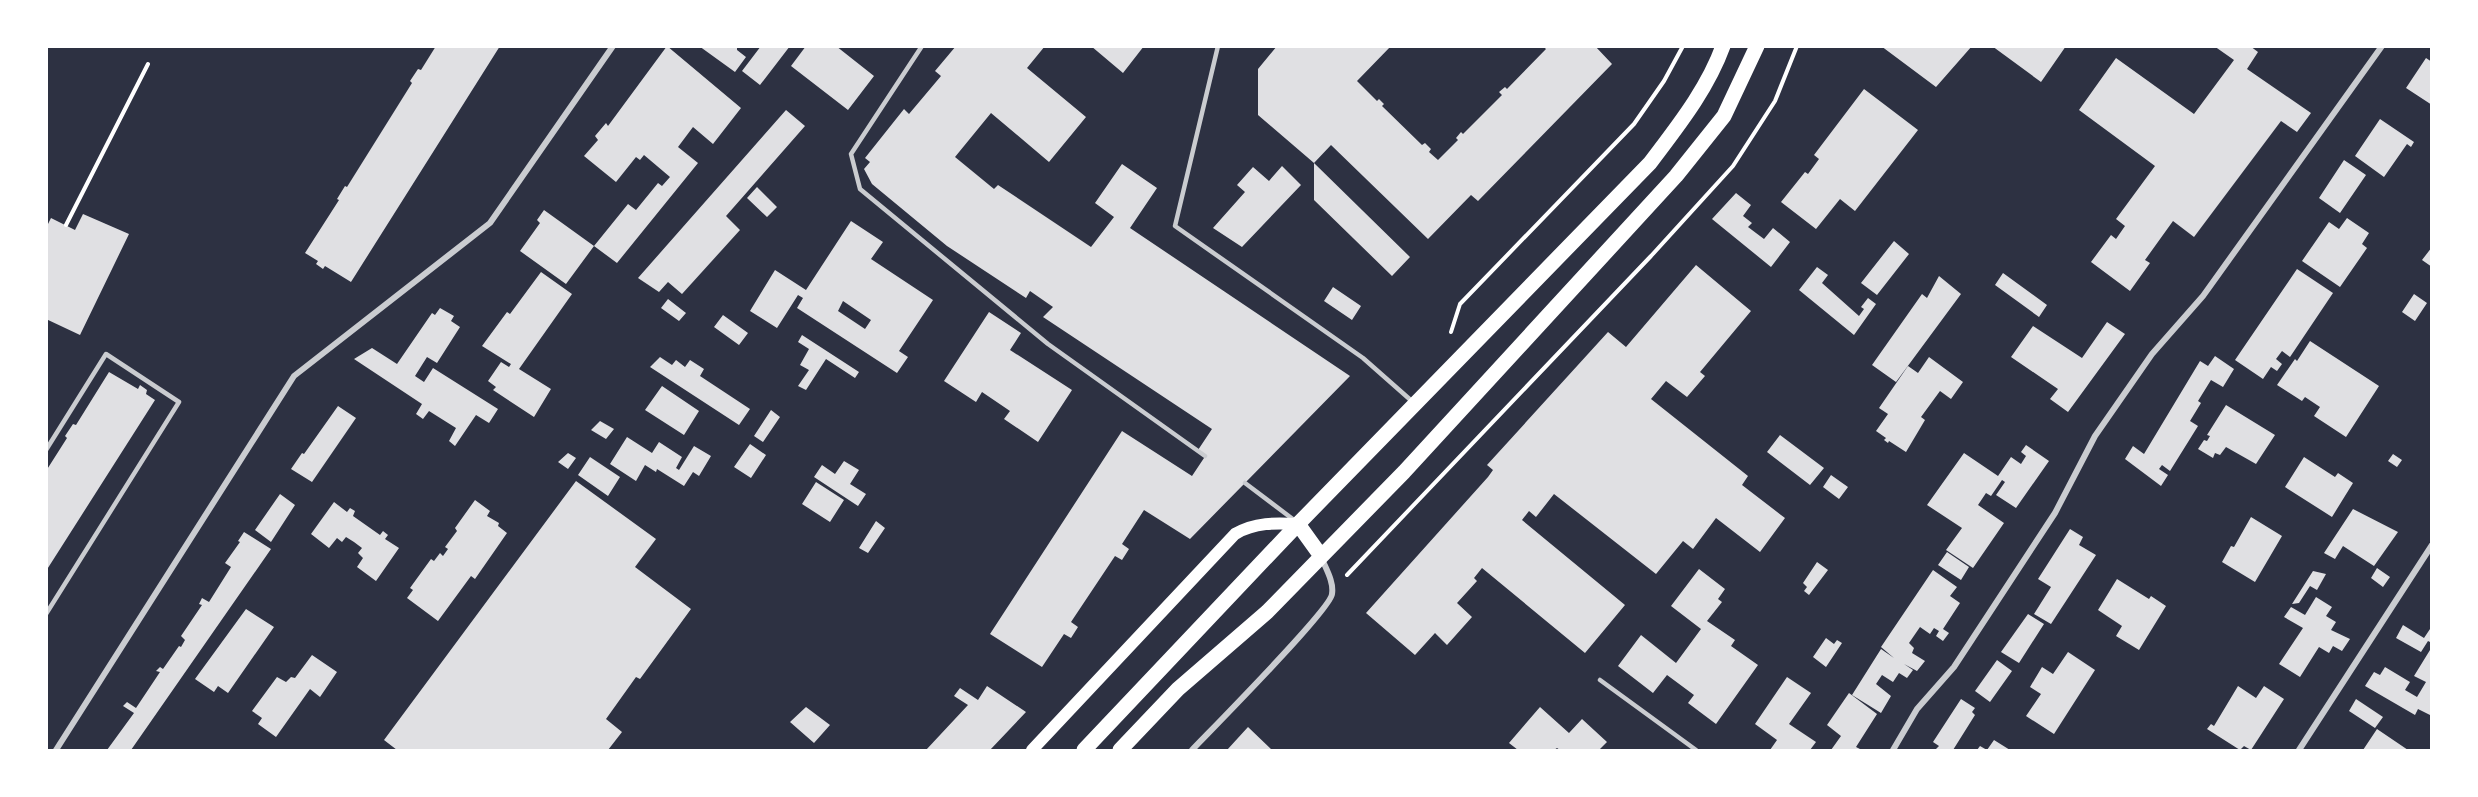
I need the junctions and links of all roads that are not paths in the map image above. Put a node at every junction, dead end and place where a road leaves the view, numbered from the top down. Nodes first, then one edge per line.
1 (613, 46) edge
2 (922, 46) edge
3 (1218, 46) edge
4 (1723, 46) edge
5 (1757, 46) edge
6 (2382, 46) edge
7 (1416, 405) junction
8 (46, 450) edge
9 (1205, 456) dead end
10 (1245, 483) dead end
11 (1299, 524) junction
12 (2432, 545) edge
13 (1321, 556) junction
14 (46, 614) edge
15 (1600, 680) dead end
16 (56, 750) edge
17 (1032, 750) edge
18 (1084, 750) edge
19 (1120, 750) edge
20 (1191, 750) edge
21 (1696, 750) edge
22 (1893, 750) edge
23 (2299, 750) edge

1 - 16 street
2 - 9 lane
3 - 7 lane
4 - 7 main road
5 - 13 main road
6 - 22 street
7 - 11 main road
8 - 14 lane
10 - 11 lane
11 - 13 main road
11 - 17 main road
11 - 18 main road
12 - 23 street
13 - 19 main road
13 - 20 street
15 - 21 lane

